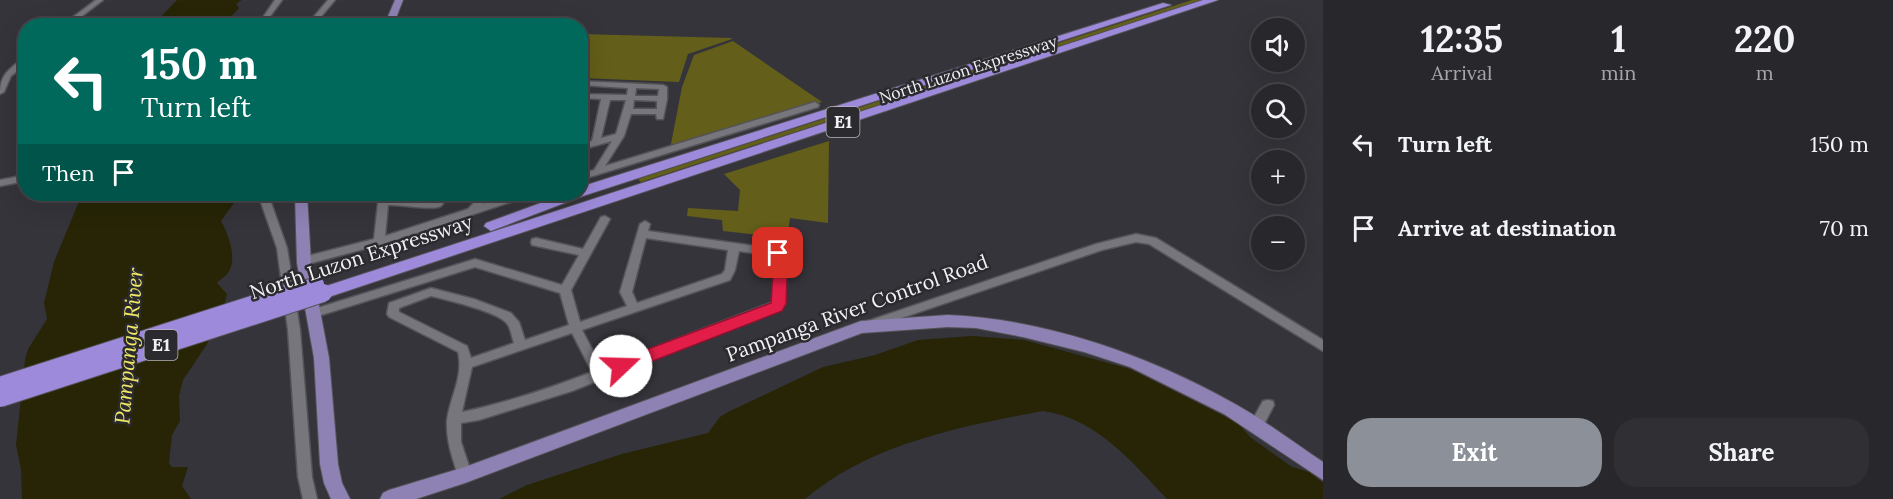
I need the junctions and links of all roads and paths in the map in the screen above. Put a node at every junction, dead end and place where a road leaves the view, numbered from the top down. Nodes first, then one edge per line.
1 (100, 0) edge
2 (279, 0) edge
3 (332, 0) edge
4 (399, 0) edge
5 (1183, 0) edge
6 (1213, 0) edge
7 (75, 18) edge
8 (265, 18) edge
9 (316, 18) edge
10 (391, 18) edge
11 (18, 65) edge
12 (4, 75) edge
13 (588, 83) edge
14 (633, 85) junction
15 (0, 92) edge
16 (588, 97) edge
17 (606, 97) junction
18 (631, 98) junction
19 (663, 99) junction
20 (815, 105) dead end
21 (628, 111) junction
22 (621, 136) junction
23 (596, 142) junction
24 (588, 144) edge
25 (597, 172) junction
26 (588, 175) edge
27 (18, 180) edge
28 (0, 183) edge
29 (588, 190) edge
30 (267, 201) edge
31 (301, 201) edge
32 (383, 201) edge
33 (400, 201) edge
34 (439, 201) edge
35 (481, 201) edge
36 (501, 201) edge
37 (558, 201) edge
38 (473, 209) junction
39 (605, 219) dead end
40 (379, 241) junction
41 (537, 242) dead end
42 (734, 248) junction
43 (586, 253) junction
44 (304, 261) junction
45 (320, 288) junction
46 (566, 290) junction
47 (384, 292) junction
48 (393, 306) junction
49 (634, 309) junction
50 (315, 313) junction
51 (861, 327) junction
52 (576, 330) junction
53 (521, 346) junction
54 (1323, 346) edge
55 (467, 364) junction
56 (599, 374) junction
57 (0, 386) edge
58 (0, 398) edge
59 (1268, 405) dead end
60 (454, 420) junction
61 (1256, 426) junction
62 (1323, 472) edge
63 (465, 475) junction
64 (310, 499) edge
65 (341, 499) edge
66 (390, 499) edge

1 - 7 street
2 - 8 street
3 - 9 street
4 - 10 main road
5 - 29 highway, North Luzon Expressway / E1
6 - 45 highway, North Luzon Expressway / E1
11 - 12 street
12 - 15 street
13 - 14 street
14 - 18 street
14 - 19 street
16 - 17 street
17 - 18 street
17 - 23 street
18 - 19 street
18 - 21 street
19 - 21 street
20 - 25 street
21 - 22 street
22 - 23 street
22 - 25 street
23 - 24 street
25 - 26 street
27 - 28 street
30 - 64 street
31 - 44 main road
32 - 40 street
33 - 34 street
35 - 38 street
36 - 38 street
37 - 45 highway, North Luzon Expressway / E1
38 - 40 street
39 - 43 street
40 - 44 street
41 - 43 street
42 - 49 street
42 - 49 street
42 - 56 street
43 - 46 street
44 - 50 main road
45 - 57 highway, North Luzon Expressway / E1, bridge
45 - 58 highway, North Luzon Expressway / E1, bridge
46 - 47 street
46 - 52 street
47 - 48 street
47 - 50 street
48 - 53 street
48 - 55 street
49 - 52 street
50 - 65 main road
51 - 54 street, Pampanga River Control Road
51 - 61 main road
51 - 63 main road, Pampanga River Control Road
52 - 53 street
52 - 56 street
53 - 55 street
55 - 60 street
56 - 60 street
59 - 61 street
60 - 63 street
61 - 62 main road
63 - 66 main road, Pampanga River Control Road

